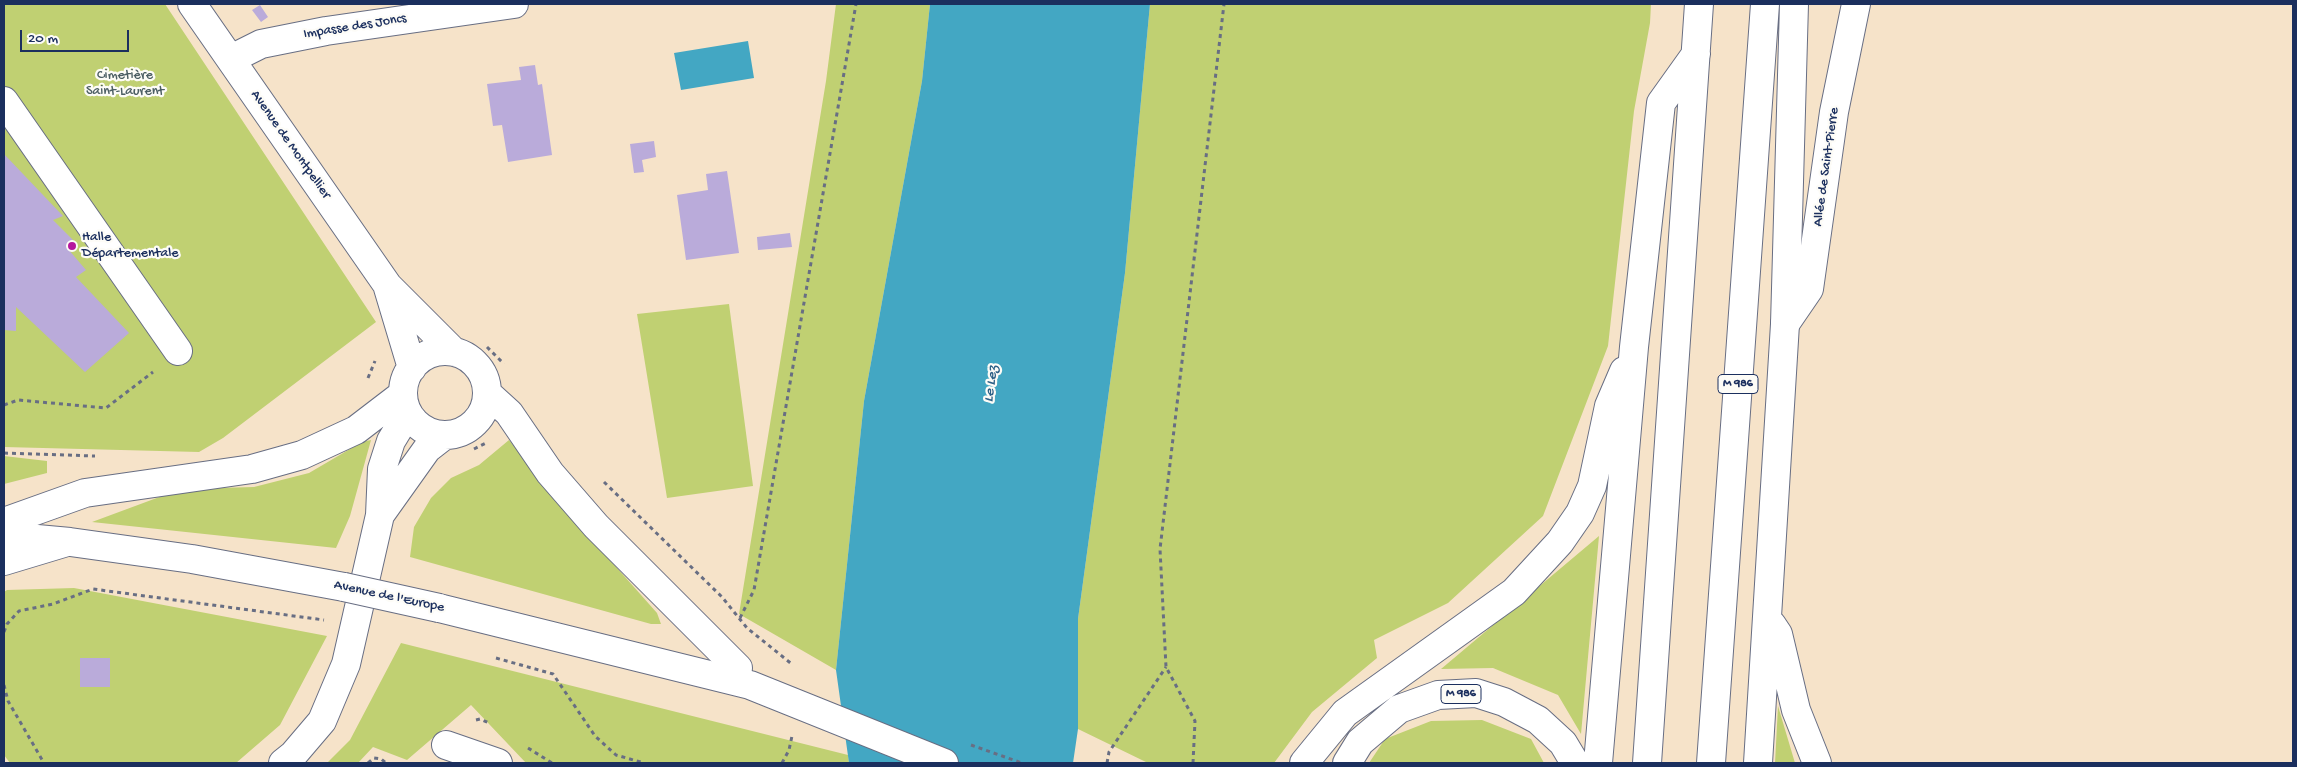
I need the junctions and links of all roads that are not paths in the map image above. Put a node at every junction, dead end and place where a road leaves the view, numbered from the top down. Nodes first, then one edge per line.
1 (192, 4) edge
2 (514, 4) edge
3 (1699, 4) edge
4 (1765, 4) edge
5 (1794, 4) edge
6 (1856, 4) edge
7 (1696, 54) junction
8 (230, 60) junction
9 (4, 101) edge
10 (388, 286) junction
11 (1785, 324) junction
12 (1634, 347) junction
13 (178, 350) road end
14 (454, 352) junction
15 (412, 368) junction
16 (487, 393) junction
17 (405, 403) junction
18 (445, 435) junction
19 (380, 515) junction
20 (4, 522) edge
21 (4, 536) edge
22 (70, 542) junction
23 (4, 562) edge
24 (1767, 618) junction
25 (744, 677) junction
26 (446, 744) dead end
27 (283, 763) edge
28 (498, 763) edge
29 (944, 763) edge
30 (1304, 763) edge
31 (1348, 763) edge
32 (1576, 763) edge
33 (1598, 763) edge
34 (1647, 763) edge
35 (1711, 763) edge
36 (1758, 763) edge
37 (1817, 763) edge

1 - 8 main road, Avenue de Montpellier
2 - 8 main road, Impasse des Joncs
3 - 7 main road
4 - 35 main road, M 986
5 - 11 main road
6 - 11 main road, Allée de Saint-Pierre
7 - 12 main road
7 - 34 main road
8 - 10 main road, Avenue de Montpellier
9 - 13 main road
10 - 14 main road, Avenue de Montpellier
10 - 15 main road, Avenue de Montpellier
11 - 24 main road
12 - 30 main road
12 - 33 main road
14 - 15 main road
14 - 16 main road
15 - 17 main road
16 - 18 main road
16 - 25 main road
17 - 18 main road
17 - 19 main road
17 - 20 main road
18 - 19 main road
19 - 27 main road
21 - 22 main road, Avenue de l'Europe
22 - 23 main road
22 - 25 main road, Avenue de l'Europe, bridge
24 - 36 main road
24 - 37 main road
25 - 29 main road, Avenue de l'Europe
26 - 28 main road
31 - 32 main road, M 986

